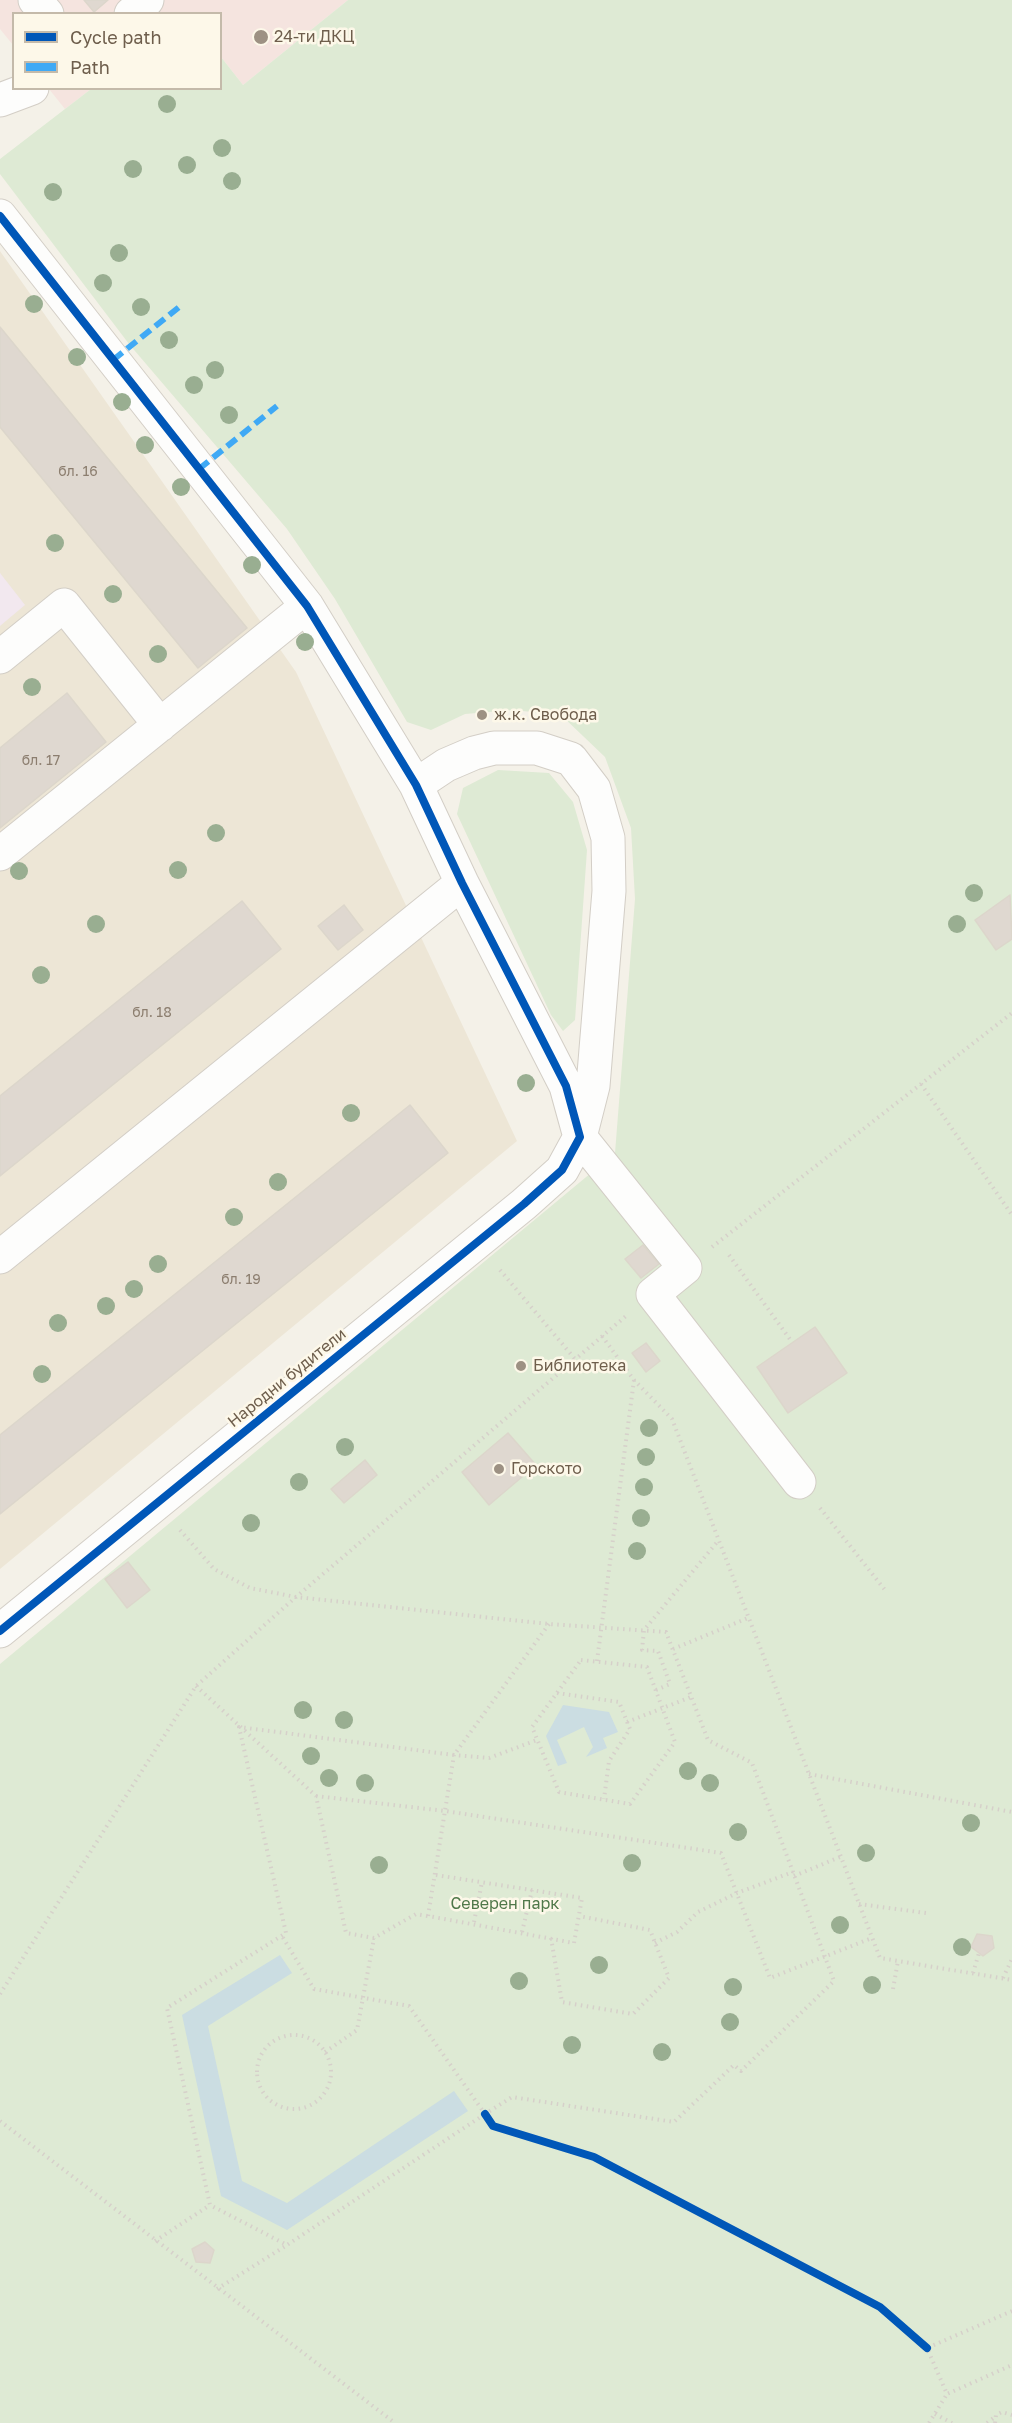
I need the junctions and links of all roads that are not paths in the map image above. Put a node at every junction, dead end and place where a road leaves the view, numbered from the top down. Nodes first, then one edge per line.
1 (35, 0) edge
2 (147, 0) edge
3 (45, 12) edge
4 (133, 12) edge
5 (27, 90) edge
6 (0, 100) edge
7 (0, 216) edge
8 (307, 606) junction
9 (0, 657) edge
10 (160, 725) junction
11 (416, 785) junction
12 (0, 854) edge
13 (462, 883) junction
14 (580, 1137) junction
15 (0, 1257) edge
16 (799, 1482) road end
17 (0, 1631) edge

1 - 3 street
2 - 4 street
5 - 6 street
7 - 8 street
8 - 10 street
8 - 11 street
9 - 10 street
10 - 12 street
11 - 13 street
11 - 14 street, Народни будители
13 - 14 street
13 - 15 street
14 - 16 street
14 - 17 street, Народни будители

